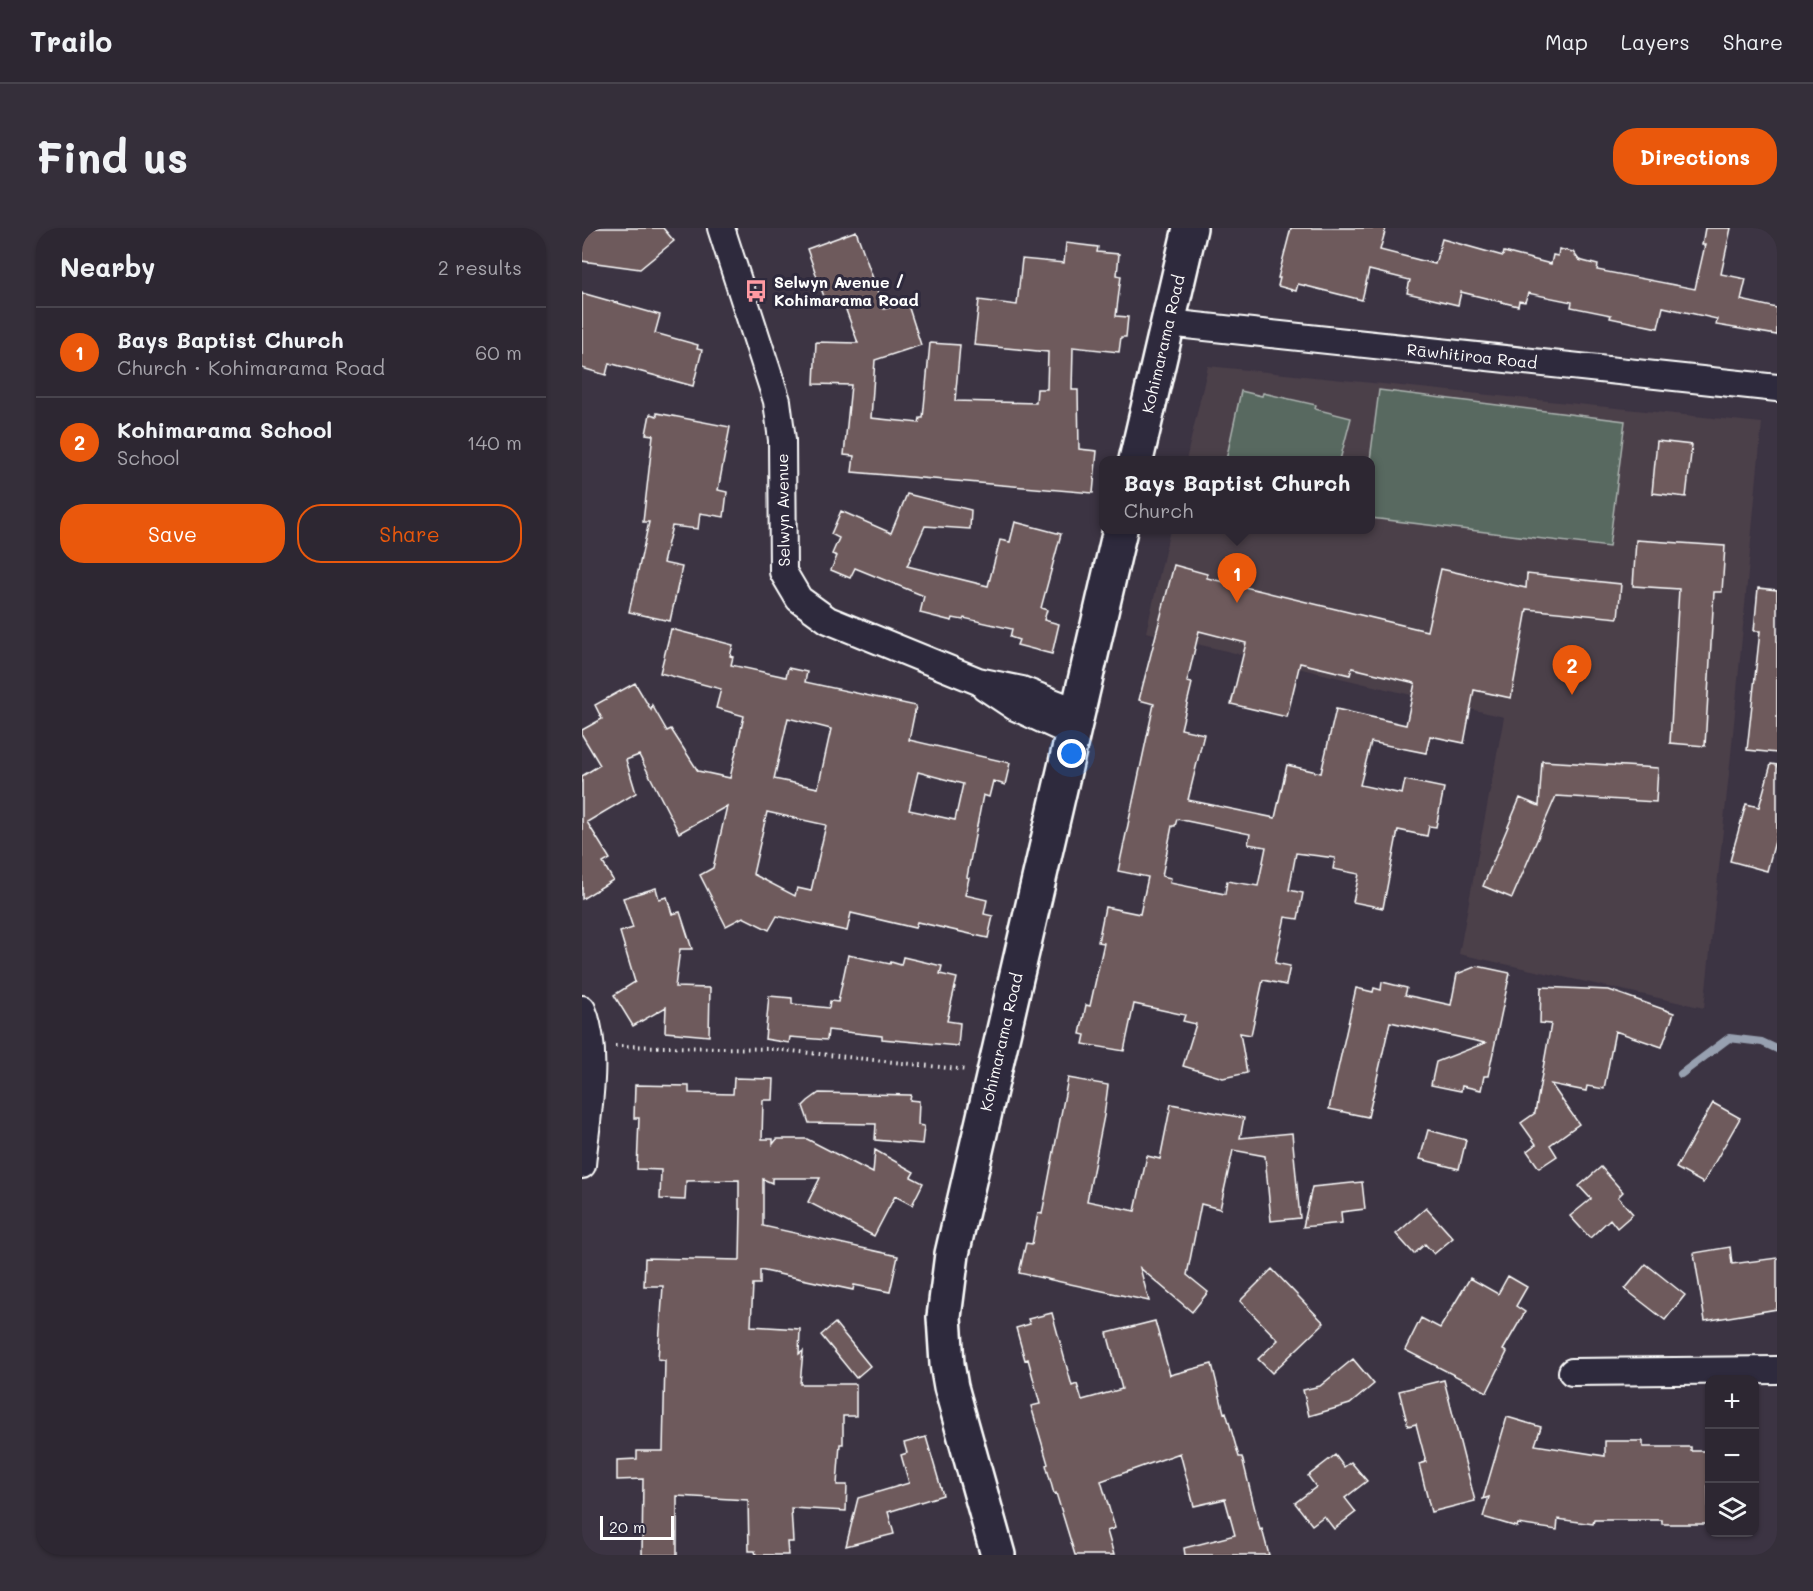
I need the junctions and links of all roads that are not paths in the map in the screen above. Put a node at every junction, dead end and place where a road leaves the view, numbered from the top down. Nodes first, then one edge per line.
1 (721, 228) edge
2 (1190, 228) edge
3 (1168, 323) junction
4 (1777, 388) edge
5 (1137, 456) edge
6 (1119, 534) edge
7 (1075, 722) junction
8 (582, 1009) edge
9 (582, 1165) edge
10 (1777, 1370) edge
11 (1572, 1371) dead end
12 (998, 1555) edge

1 - 7 street, Selwyn Avenue
2 - 3 main road, Kohimarama Road
3 - 4 street, Rāwhitiroa Road
3 - 5 main road, Kohimarama Road
6 - 7 main road, Kohimarama Road
7 - 12 main road, Kohimarama Road
8 - 9 street
10 - 11 street

